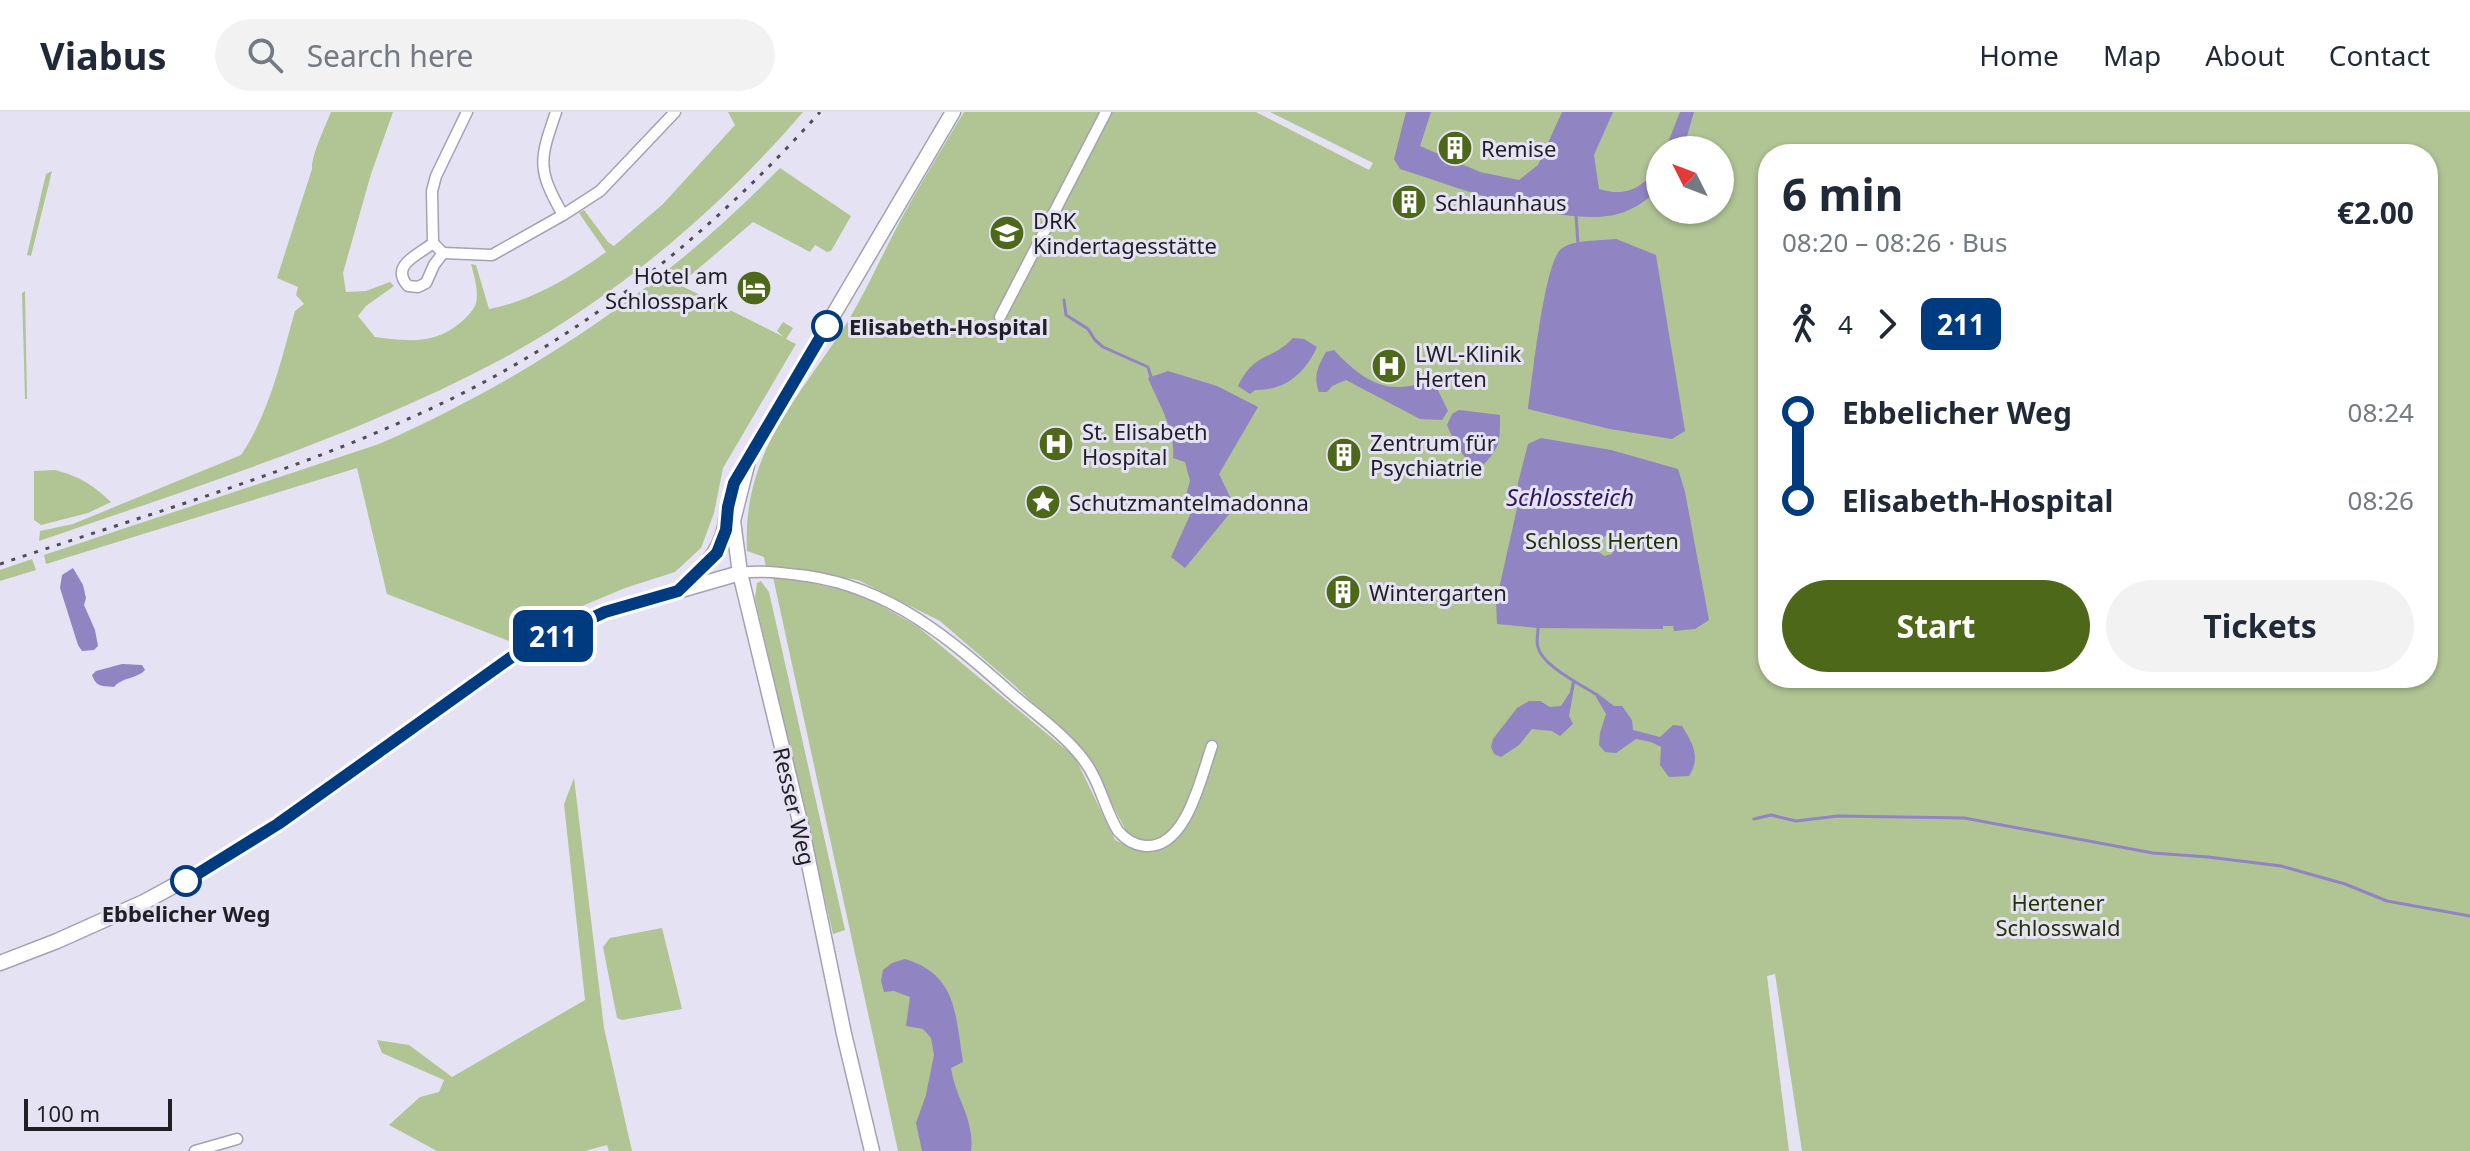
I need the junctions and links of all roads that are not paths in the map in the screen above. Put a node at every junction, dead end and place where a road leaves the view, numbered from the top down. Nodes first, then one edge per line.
1 (467, 112) edge
2 (556, 112) edge
3 (675, 112) edge
4 (953, 112) edge
5 (1106, 112) edge
6 (563, 215) junction
7 (433, 243) junction
8 (443, 253) junction
9 (1000, 317) dead end
10 (748, 461) junction
11 (740, 573) junction
12 (678, 591) junction
13 (1212, 746) dead end
14 (0, 963) edge
15 (237, 1139) dead end
16 (195, 1151) edge
17 (872, 1151) edge

1 - 7 street
2 - 6 street
3 - 6 street
4 - 10 main road, Resser Weg
5 - 9 street
6 - 8 street
7 - 8 street
7 - 8 street
10 - 11 main road, Resser Weg
10 - 12 main road, Resser Weg
11 - 12 main road
11 - 13 street
11 - 17 main road, Resser Weg
12 - 14 main road
15 - 16 street

